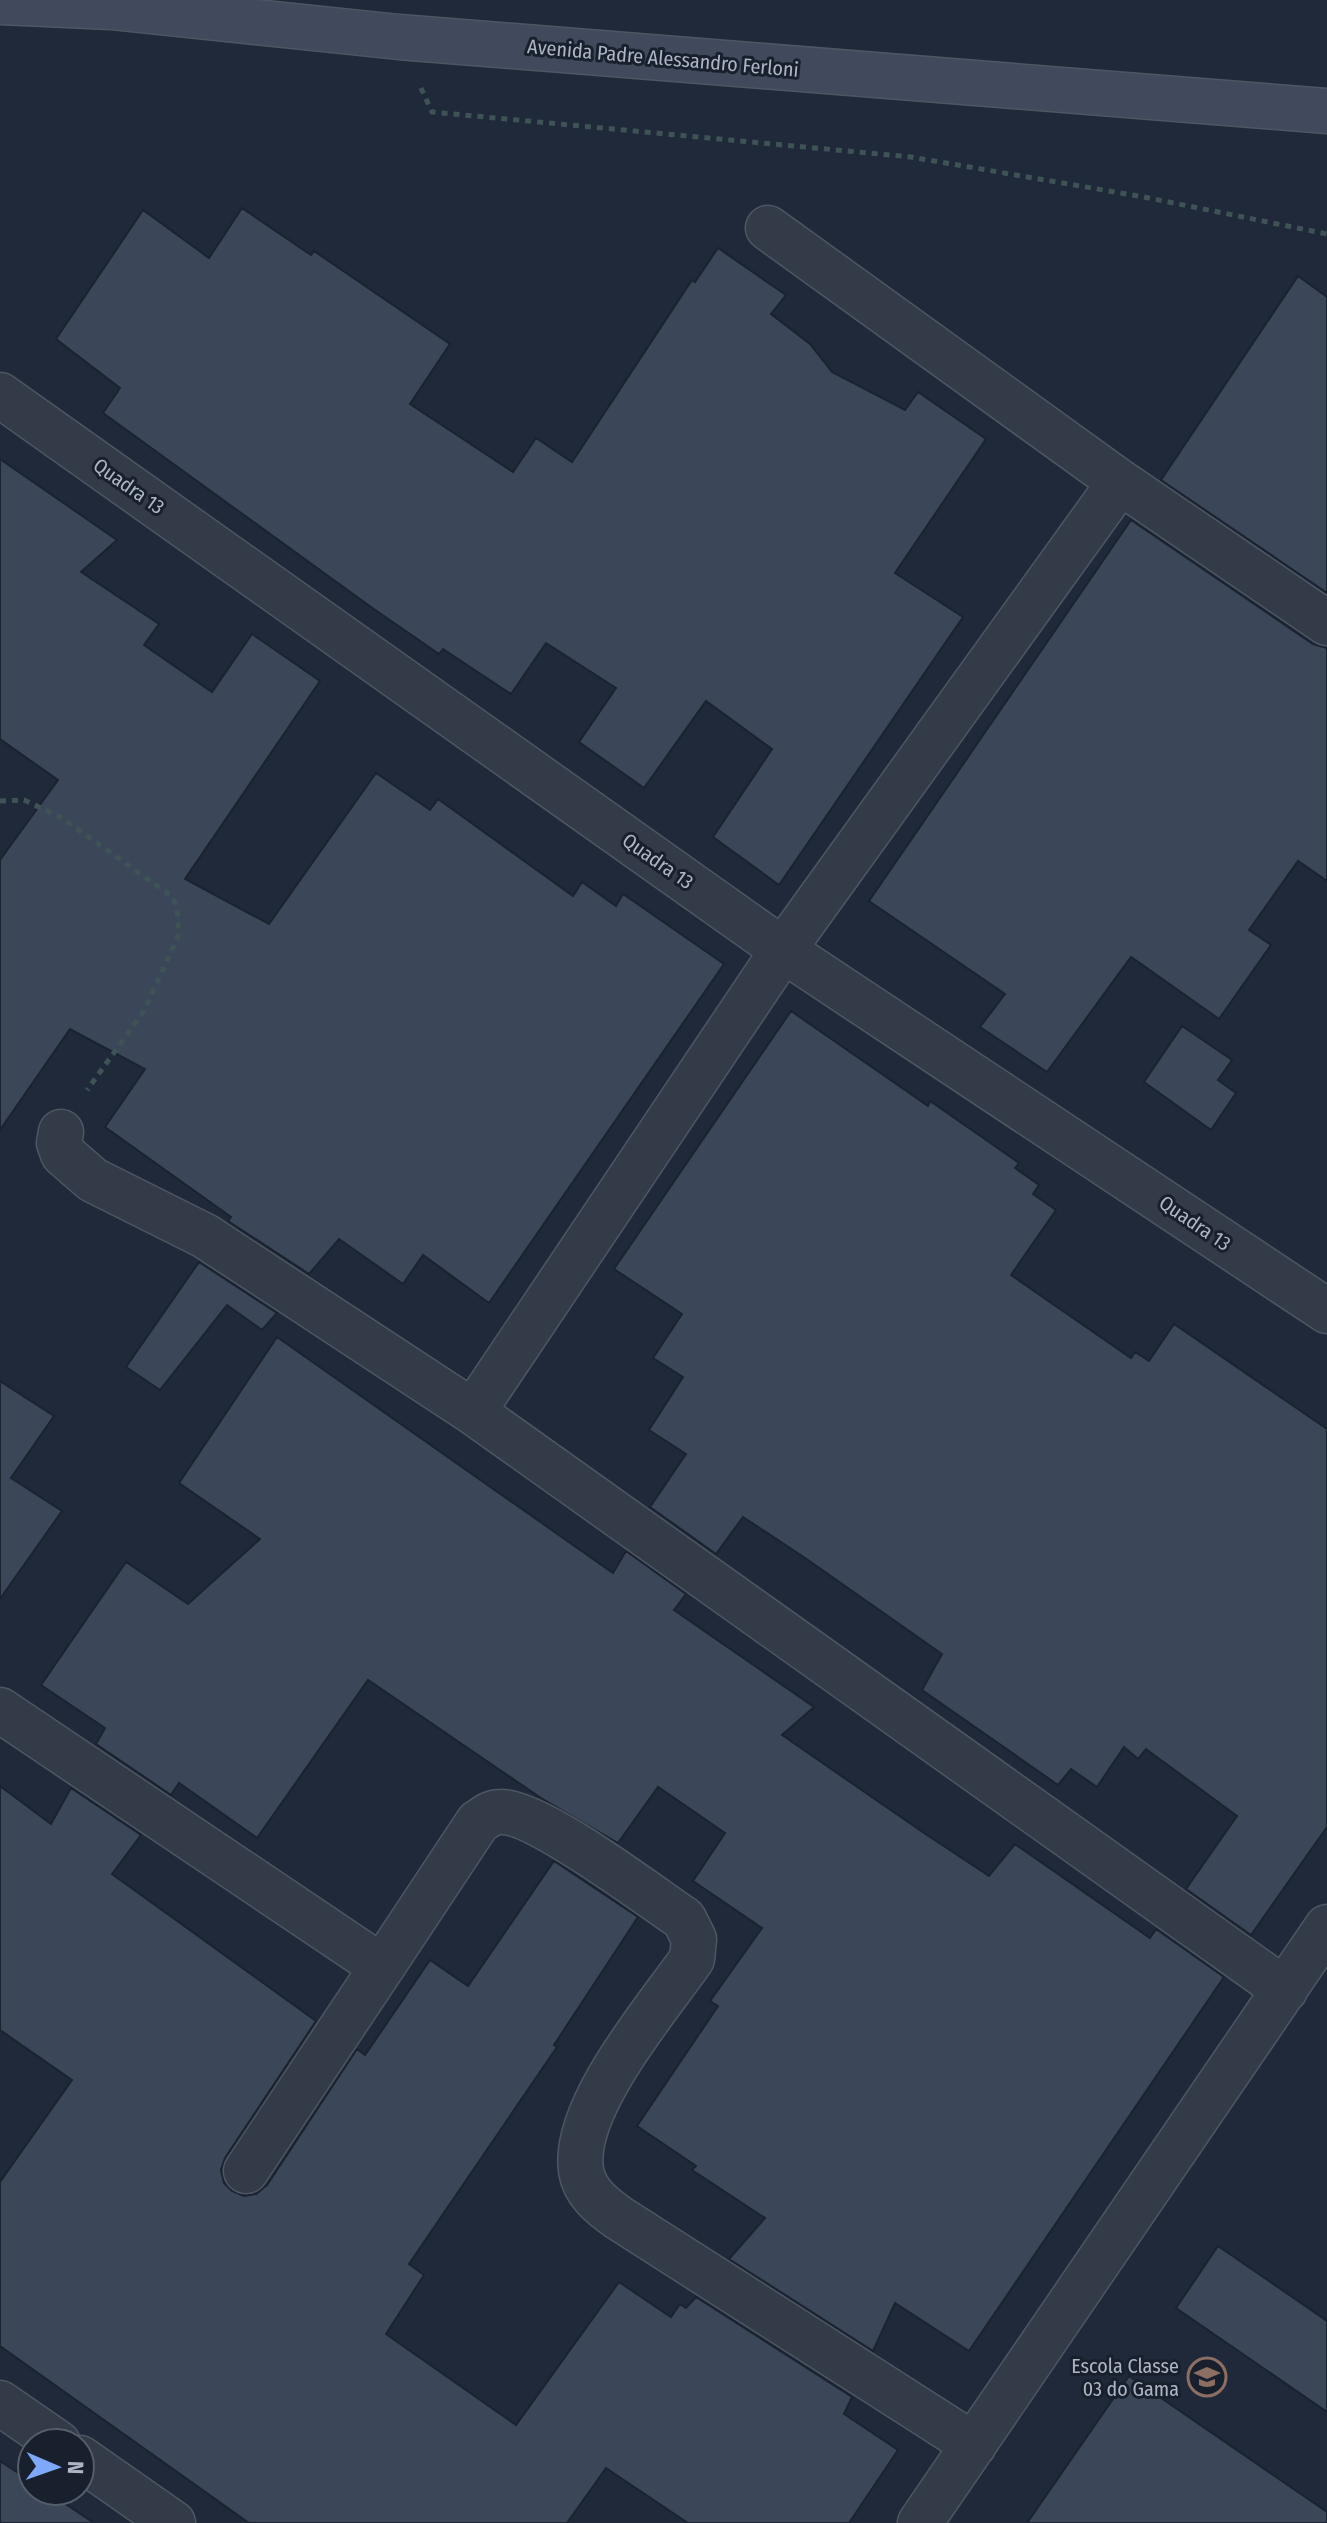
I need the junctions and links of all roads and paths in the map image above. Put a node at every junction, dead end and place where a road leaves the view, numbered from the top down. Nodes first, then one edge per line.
1 (0, 2) edge
2 (116, 4) edge
3 (222, 10) edge
4 (399, 37) junction
5 (1327, 111) edge
6 (768, 228) dead end
7 (1327, 234) edge
8 (0, 395) edge
9 (1120, 482) junction
10 (1327, 623) edge
11 (0, 801) edge
12 (783, 950) junction
13 (61, 1132) joint
14 (1327, 1311) edge
15 (473, 1412) junction
16 (0, 1710) edge
17 (1327, 1927) edge
18 (382, 1967) junction
19 (1285, 1990) junction
20 (246, 2171) dead end
21 (0, 2403) edge
22 (35, 2427) edge
23 (974, 2445) junction
24 (96, 2469) edge
25 (173, 2523) edge
26 (920, 2523) edge

1 - 2 main road, Avenida Padre Alessandro Ferloni
2 - 3 main road, Avenida Padre Alessandro Ferloni
3 - 4 main road, Avenida Padre Alessandro Ferloni
4 - 5 main road, Avenida Padre Alessandro Ferloni
4 - 7 path
6 - 9 street
8 - 12 street, Quadra 13
9 - 10 street
9 - 12 street
11 - 13 path
12 - 14 street, Quadra 13
12 - 15 street
13 - 15 street
15 - 19 street
16 - 18 street
17 - 19 street
18 - 20 street
18 - 23 street
19 - 23 street
21 - 22 street
23 - 26 street
24 - 25 street

